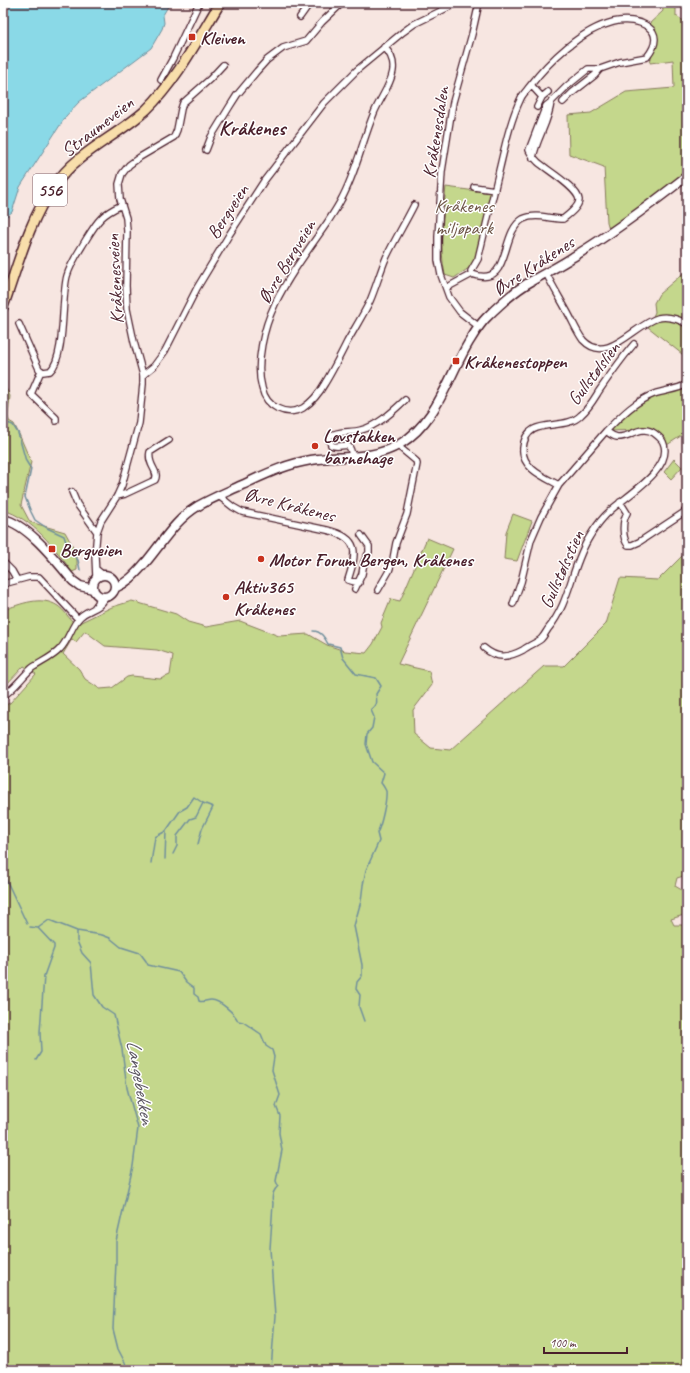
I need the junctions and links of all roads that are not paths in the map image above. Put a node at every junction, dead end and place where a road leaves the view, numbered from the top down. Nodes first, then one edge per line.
1 (199, 3) edge
2 (220, 3) edge
3 (310, 3) edge
4 (342, 3) edge
5 (479, 3) edge
6 (455, 4) dead end
7 (300, 17) dead end
8 (384, 47) junction
9 (223, 65) dead end
10 (600, 69) junction
11 (161, 80) dead end
12 (531, 85) junction
13 (548, 92) dead end
14 (542, 97) junction
15 (564, 102) dead end
16 (536, 107) dead end
17 (206, 150) dead end
18 (687, 176) edge
19 (474, 187) dead end
20 (495, 190) junction
21 (122, 205) junction
22 (414, 205) dead end
23 (546, 273) junction
24 (472, 274) junction
25 (446, 288) junction
26 (3, 307) edge
27 (19, 324) dead end
28 (687, 324) edge
29 (478, 326) junction
30 (634, 344) dead end
31 (41, 371) junction
32 (143, 375) junction
33 (687, 384) edge
34 (405, 400) dead end
35 (56, 421) dead end
36 (606, 431) junction
37 (169, 440) dead end
38 (398, 446) junction
39 (352, 457) junction
40 (559, 485) junction
41 (72, 492) dead end
42 (117, 496) junction
43 (219, 496) junction
44 (620, 502) junction
45 (687, 509) edge
46 (3, 519) edge
47 (97, 532) junction
48 (361, 535) dead end
49 (3, 562) edge
50 (97, 575) junction
51 (69, 576) junction
52 (17, 580) junction
53 (359, 583) junction
54 (3, 584) edge
55 (114, 584) junction
56 (93, 589) junction
57 (355, 589) dead end
58 (378, 590) dead end
59 (103, 597) junction
60 (513, 604) dead end
61 (78, 619) junction
62 (484, 648) dead end
63 (3, 696) edge

1 - 11 street
2 - 26 main road, Straumeveien / 556
3 - 7 street
4 - 17 street
5 - 25 street, Kråkenesdalen
6 - 8 street, Bergveien
8 - 22 street, Øvre Bergveien
8 - 32 street, Bergveien
9 - 21 street, Kråkenesveien
10 - 12 street
10 - 15 street
10 - 24 street
12 - 14 street
12 - 20 street
13 - 14 street
14 - 16 street
18 - 23 main road, Øvre Kråkenes
19 - 20 street
20 - 24 street
21 - 31 street, Kråkenesveien
21 - 32 street, Kråkenesveien
23 - 28 street
23 - 29 main road, Øvre Kråkenes
24 - 25 street
25 - 29 street, Kråkenesdalen
27 - 31 street
29 - 38 main road, Øvre Kråkenes
30 - 40 street, Gullstølslien
31 - 35 street
32 - 42 street
33 - 36 street
34 - 39 street
36 - 40 street
36 - 44 street, Gullstølsstien
37 - 42 street
38 - 39 main road, Øvre Kråkenes
38 - 58 street
39 - 43 main road, Øvre Kråkenes
40 - 60 street
41 - 47 street
42 - 47 street
43 - 53 street, Øvre Kråkenes
43 - 55 main road, Øvre Kråkenes
44 - 45 street
44 - 62 street, Gullstølsstien
46 - 51 main road
47 - 50 street
48 - 53 street
49 - 52 street
50 - 51 main road
50 - 55 main road
50 - 56 main road
51 - 56 main road
52 - 54 street
52 - 61 street
53 - 57 street
55 - 59 main road
56 - 59 main road
59 - 61 street
61 - 63 street

